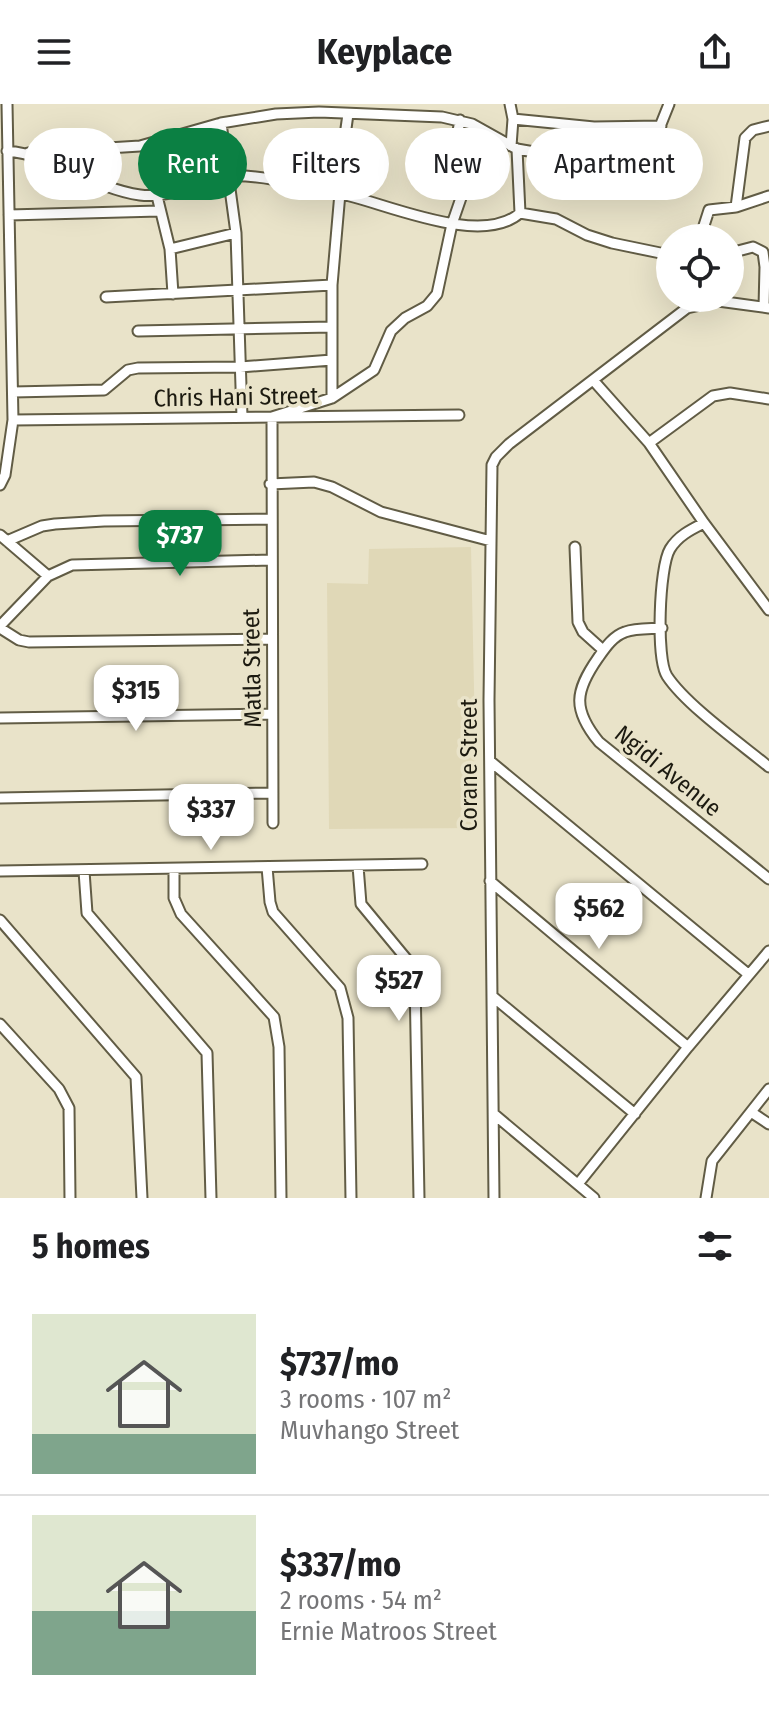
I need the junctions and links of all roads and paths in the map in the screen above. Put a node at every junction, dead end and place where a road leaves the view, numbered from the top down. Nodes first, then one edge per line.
1 (7, 104) edge
2 (431, 104) edge
3 (510, 104) edge
4 (669, 104) edge
5 (348, 114) junction
6 (433, 117) junction
7 (3, 119) edge
8 (513, 119) junction
9 (460, 120) junction
10 (221, 123) junction
11 (661, 126) junction
12 (769, 126) edge
13 (222, 128) edge
14 (346, 128) edge
15 (122, 147) edge
16 (514, 147) junction
17 (7, 151) junction
18 (24, 153) edge
19 (4, 169) edge
20 (769, 196) edge
21 (158, 200) edge
22 (231, 200) edge
23 (339, 200) edge
24 (365, 200) edge
25 (736, 207) junction
26 (159, 211) junction
27 (520, 213) junction
28 (9, 215) junction
29 (452, 224) junction
30 (704, 224) edge
31 (236, 233) junction
32 (170, 249) junction
33 (744, 249) edge
34 (656, 252) edge
35 (332, 285) junction
36 (11, 288) junction
37 (237, 290) junction
38 (0, 291) edge
39 (173, 294) junction
40 (106, 297) dead end
41 (766, 307) edge
42 (332, 327) junction
43 (239, 330) junction
44 (138, 331) dead end
45 (0, 354) edge
46 (12, 354) junction
47 (332, 360) junction
48 (240, 367) junction
49 (593, 380) junction
50 (13, 392) junction
51 (332, 398) junction
52 (769, 399) edge
53 (459, 415) dead end
54 (242, 417) junction
55 (272, 417) junction
56 (13, 420) junction
57 (649, 443) junction
58 (5, 448) edge
59 (270, 484) junction
60 (0, 485) edge
61 (271, 519) junction
62 (704, 523) junction
63 (4, 538) edge
64 (491, 541) junction
65 (575, 547) dead end
66 (270, 560) junction
67 (48, 576) junction
68 (769, 610) edge
69 (0, 627) edge
70 (662, 628) junction
71 (271, 639) junction
72 (603, 650) junction
73 (272, 714) junction
74 (0, 718) edge
75 (490, 761) junction
76 (769, 767) edge
77 (273, 793) junction
78 (0, 798) edge
79 (273, 823) dead end
80 (422, 864) dead end
81 (358, 866) junction
82 (267, 867) junction
83 (174, 869) junction
84 (0, 871) edge
85 (84, 871) junction
86 (769, 879) edge
87 (490, 881) junction
88 (0, 920) edge
89 (769, 951) edge
90 (748, 974) junction
91 (492, 996) junction
92 (0, 1024) edge
93 (688, 1047) junction
94 (769, 1089) edge
95 (751, 1112) junction
96 (635, 1114) junction
97 (495, 1115) junction
98 (769, 1124) edge
99 (578, 1184) junction
100 (70, 1198) edge
101 (142, 1198) edge
102 (211, 1198) edge
103 (281, 1198) edge
104 (351, 1198) edge
105 (419, 1198) edge
106 (494, 1198) edge
107 (594, 1198) edge
108 (706, 1198) edge

1 - 7 street
2 - 6 street
3 - 8 street
4 - 11 street
5 - 6 street
5 - 10 street
5 - 14 street
6 - 9 street
7 - 17 street
8 - 11 street
8 - 16 street
9 - 16 street
9 - 29 street
10 - 13 street
10 - 15 street
11 - 16 street
12 - 25 street
16 - 27 street
17 - 18 street
17 - 19 street
19 - 28 street
20 - 25 street
21 - 26 street
22 - 31 street
23 - 35 street
24 - 29 street
25 - 30 street
26 - 28 street
26 - 32 street
27 - 29 street
27 - 34 street
28 - 36 street
29 - 51 street
31 - 32 street
31 - 37 street
32 - 39 street
33 - 41 street
35 - 37 street
35 - 42 street
36 - 38 street
36 - 46 street
37 - 39 street
37 - 43 street
39 - 40 street
41 - 49 street, Corane Street
42 - 43 street
42 - 47 street
43 - 44 street
43 - 48 street
45 - 46 street
46 - 50 street
47 - 48 street
47 - 51 street
48 - 50 street
48 - 54 street
49 - 57 street
49 - 64 street, Corane Street
50 - 56 street
51 - 55 street
52 - 57 street
53 - 55 street, Chris Hani Street
54 - 55 street, Chris Hani Street
54 - 56 street, Chris Hani Street
55 - 59 street, Matla Street
56 - 58 street
57 - 62 street
58 - 60 street
59 - 61 street, Matla Street
59 - 64 street
61 - 63 street
61 - 66 street, Matla Street
62 - 68 street
62 - 70 street
63 - 67 street
64 - 75 street, Corane Street
65 - 72 street
66 - 67 street
66 - 71 street, Matla Street
67 - 69 street
69 - 71 street
70 - 72 street, Ngidi Avenue
70 - 76 street
71 - 73 street, Matla Street
72 - 86 street, Ngidi Avenue
73 - 74 street
73 - 77 street, Matla Street
75 - 87 street, Corane Street
75 - 90 street
77 - 78 street
77 - 79 street, Matla Street
80 - 81 street
81 - 82 street
81 - 105 street
82 - 83 street
82 - 104 street
83 - 85 street
83 - 103 street
84 - 85 street
85 - 102 street
87 - 91 street, Corane Street
87 - 93 street
88 - 101 street
89 - 90 street
90 - 93 street
91 - 96 street
91 - 97 street, Corane Street
92 - 100 street
93 - 96 street
94 - 95 street
95 - 98 street
95 - 108 street
96 - 99 street
97 - 99 street
97 - 106 street, Corane Street
99 - 107 street

